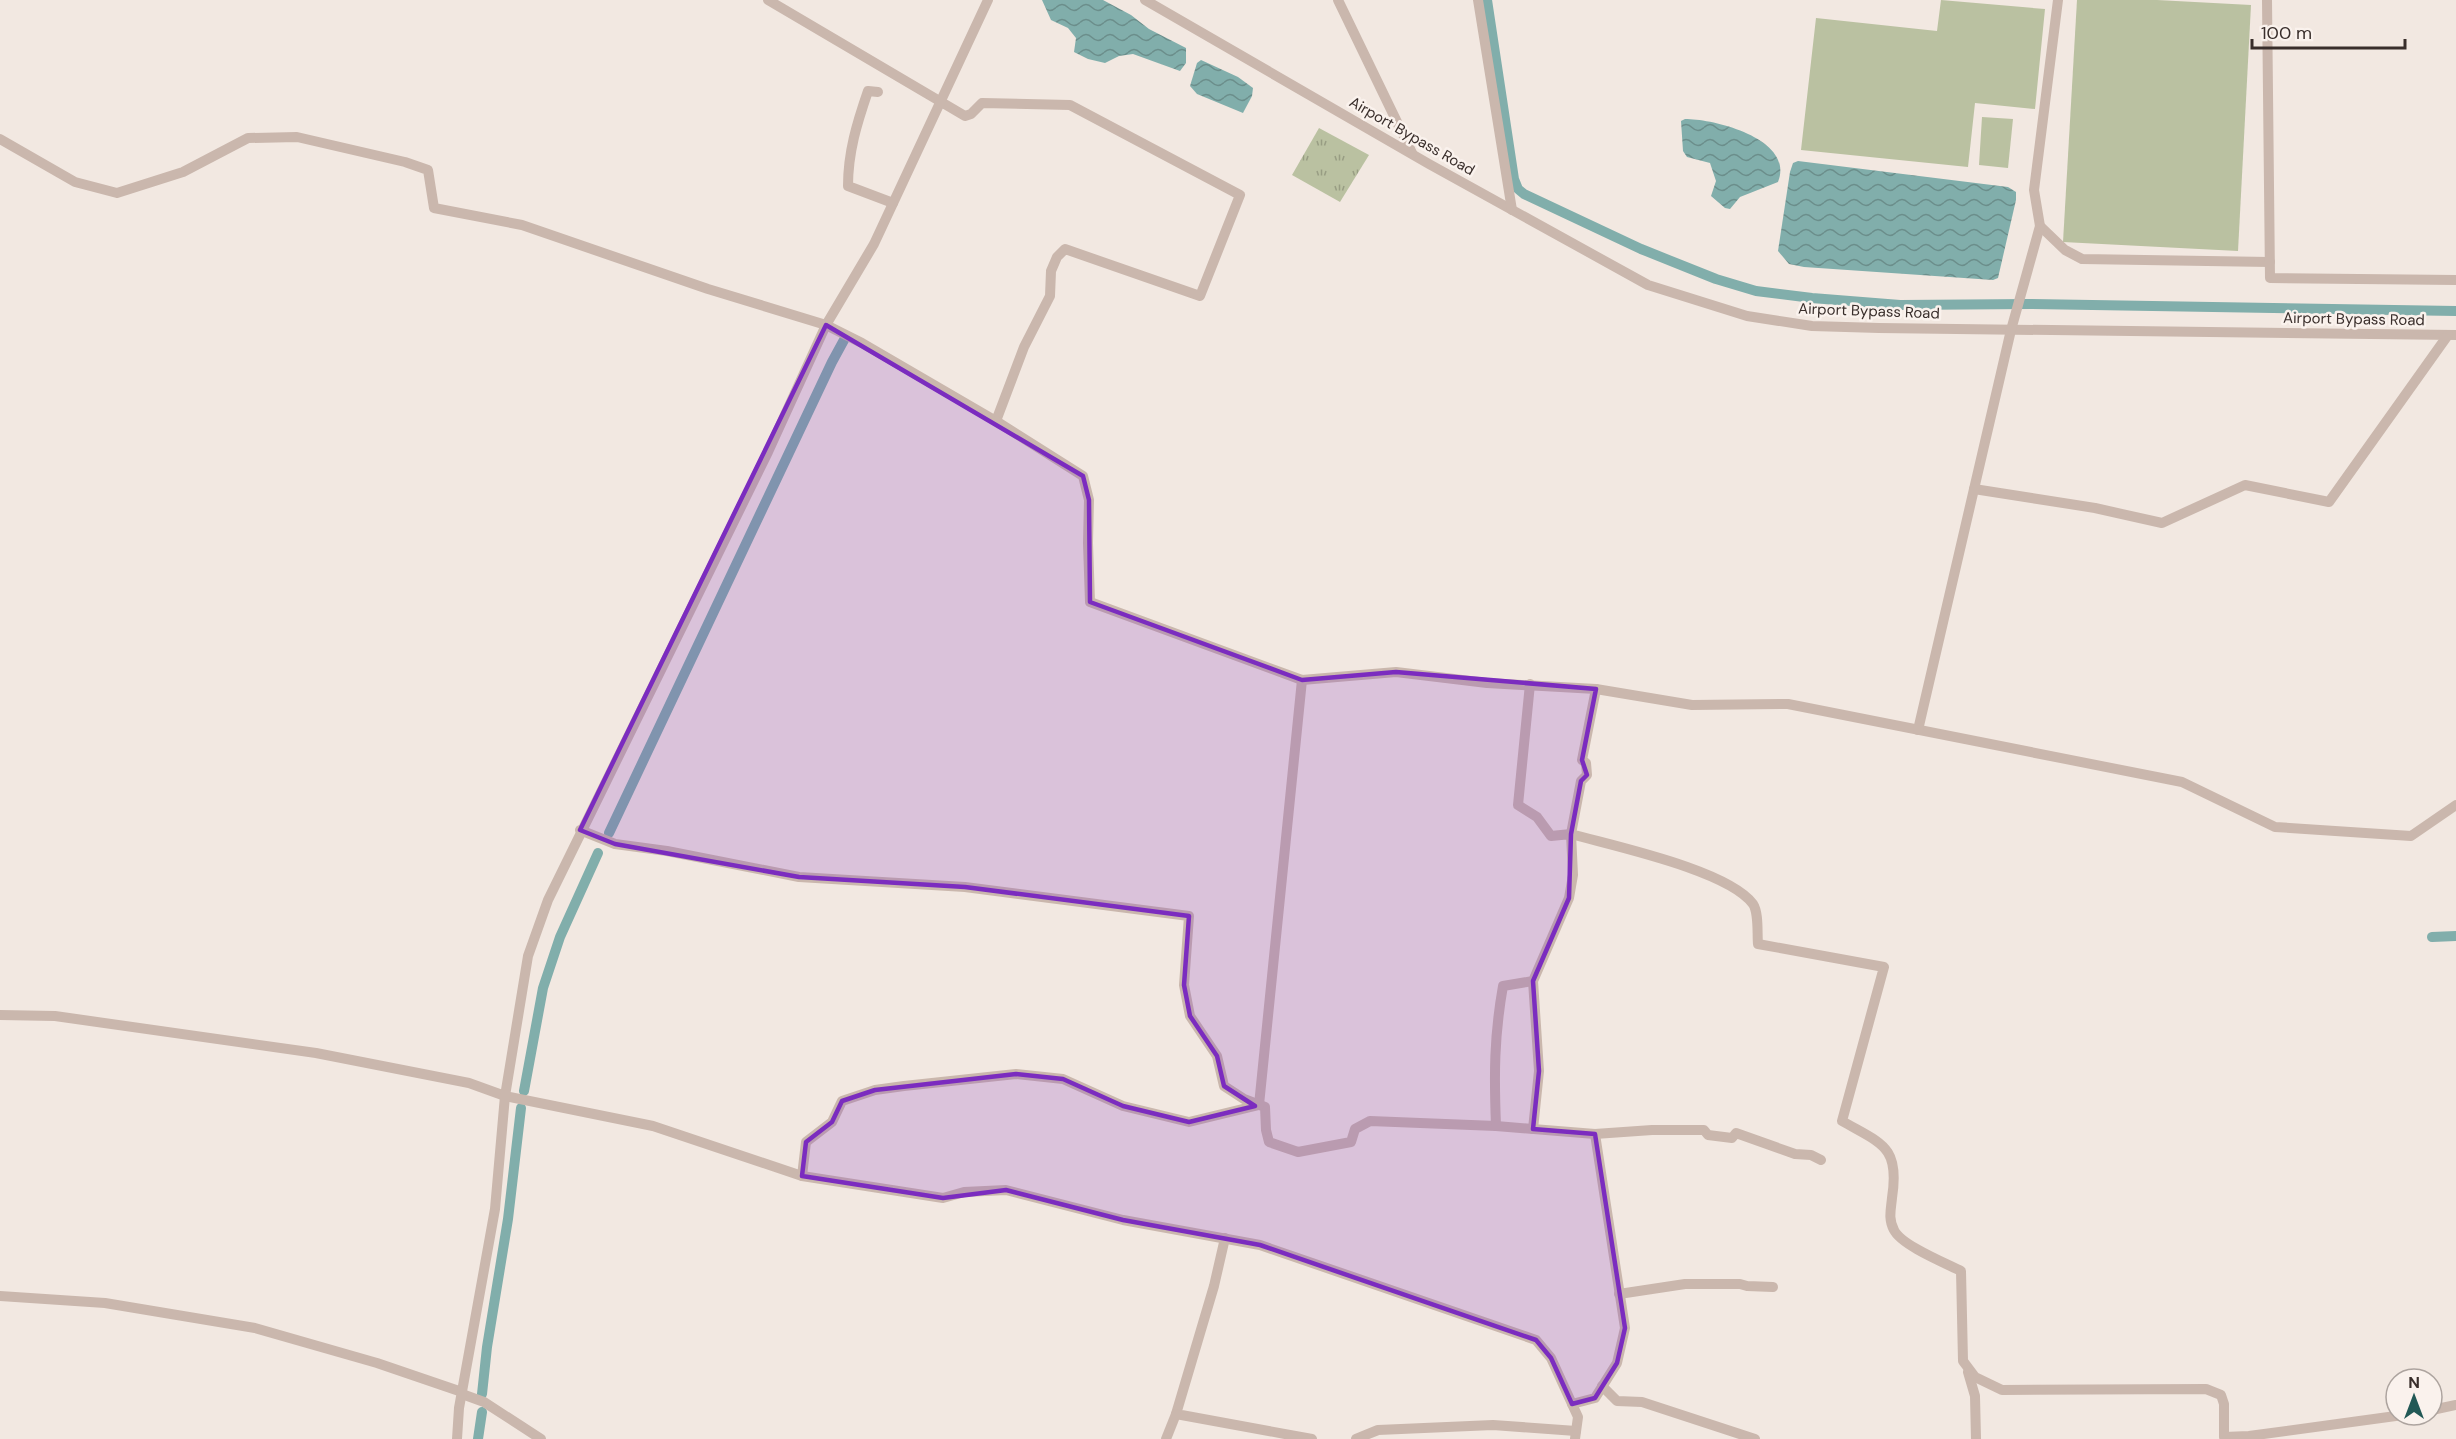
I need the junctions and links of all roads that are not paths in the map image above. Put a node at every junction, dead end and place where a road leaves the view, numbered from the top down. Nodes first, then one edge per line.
1 (768, 0) edge
2 (988, 0) edge
3 (1145, 0) edge
4 (1338, 0) edge
5 (1478, 0) edge
6 (2058, 0) edge
7 (2268, 0) edge
8 (878, 92) dead end
9 (939, 102) junction
10 (0, 139) edge
11 (1412, 153) junction
12 (893, 203) junction
13 (1512, 210) junction
14 (2040, 226) junction
15 (2270, 262) junction
16 (2456, 280) edge
17 (826, 325) junction
18 (2011, 330) junction
19 (2452, 335) edge
20 (996, 421) junction
21 (1974, 489) junction
22 (1302, 680) junction
23 (1530, 684) junction
24 (1596, 689) junction
25 (1918, 730) junction
26 (2456, 806) edge
27 (580, 830) junction
28 (1571, 834) junction
29 (1533, 981) junction
30 (0, 1015) edge
31 (505, 1096) junction
32 (1259, 1105) junction
33 (1496, 1126) junction
34 (1533, 1129) junction
35 (1595, 1134) junction
36 (1821, 1160) dead end
37 (802, 1176) junction
38 (1225, 1238) junction
39 (1773, 1287) dead end
40 (1619, 1294) junction
41 (0, 1296) edge
42 (1966, 1366) junction
43 (1602, 1386) junction
44 (462, 1393) junction
45 (1572, 1404) junction
46 (1176, 1414) junction
47 (2384, 1418) edge
48 (1576, 1435) edge
49 (2223, 1438) edge
50 (457, 1439) edge
51 (541, 1439) edge
52 (1166, 1439) edge
53 (1312, 1439) edge
54 (1356, 1439) edge
55 (1755, 1439) edge
56 (1976, 1439) edge

1 - 9 street
2 - 9 street
3 - 11 street, Airport Bypass Road
4 - 11 street
5 - 13 street
6 - 14 street
7 - 15 street
8 - 12 street
9 - 12 street
9 - 20 street
10 - 17 street
11 - 13 street, Airport Bypass Road
12 - 17 street
13 - 18 street, Airport Bypass Road
14 - 15 street
14 - 18 street
15 - 16 street
17 - 20 street
17 - 27 street
18 - 19 street, Airport Bypass Road
18 - 21 street
19 - 21 street
20 - 22 street
21 - 25 street
22 - 23 street
22 - 32 street
23 - 24 street
23 - 28 street
24 - 25 street
24 - 28 street
25 - 26 street
27 - 31 street
27 - 32 street
28 - 29 street
28 - 42 street
29 - 33 street
29 - 34 street
30 - 31 street
31 - 37 street
31 - 44 street
32 - 33 street
32 - 37 street
33 - 34 street
34 - 35 street
35 - 36 street
35 - 40 street
37 - 38 street
38 - 45 street
38 - 46 street
39 - 40 street
40 - 43 street
41 - 44 street
42 - 49 street
42 - 56 street
43 - 45 street
43 - 55 street
44 - 50 street
44 - 51 street
45 - 48 street
46 - 52 street
46 - 53 street
47 - 49 street
48 - 54 street

